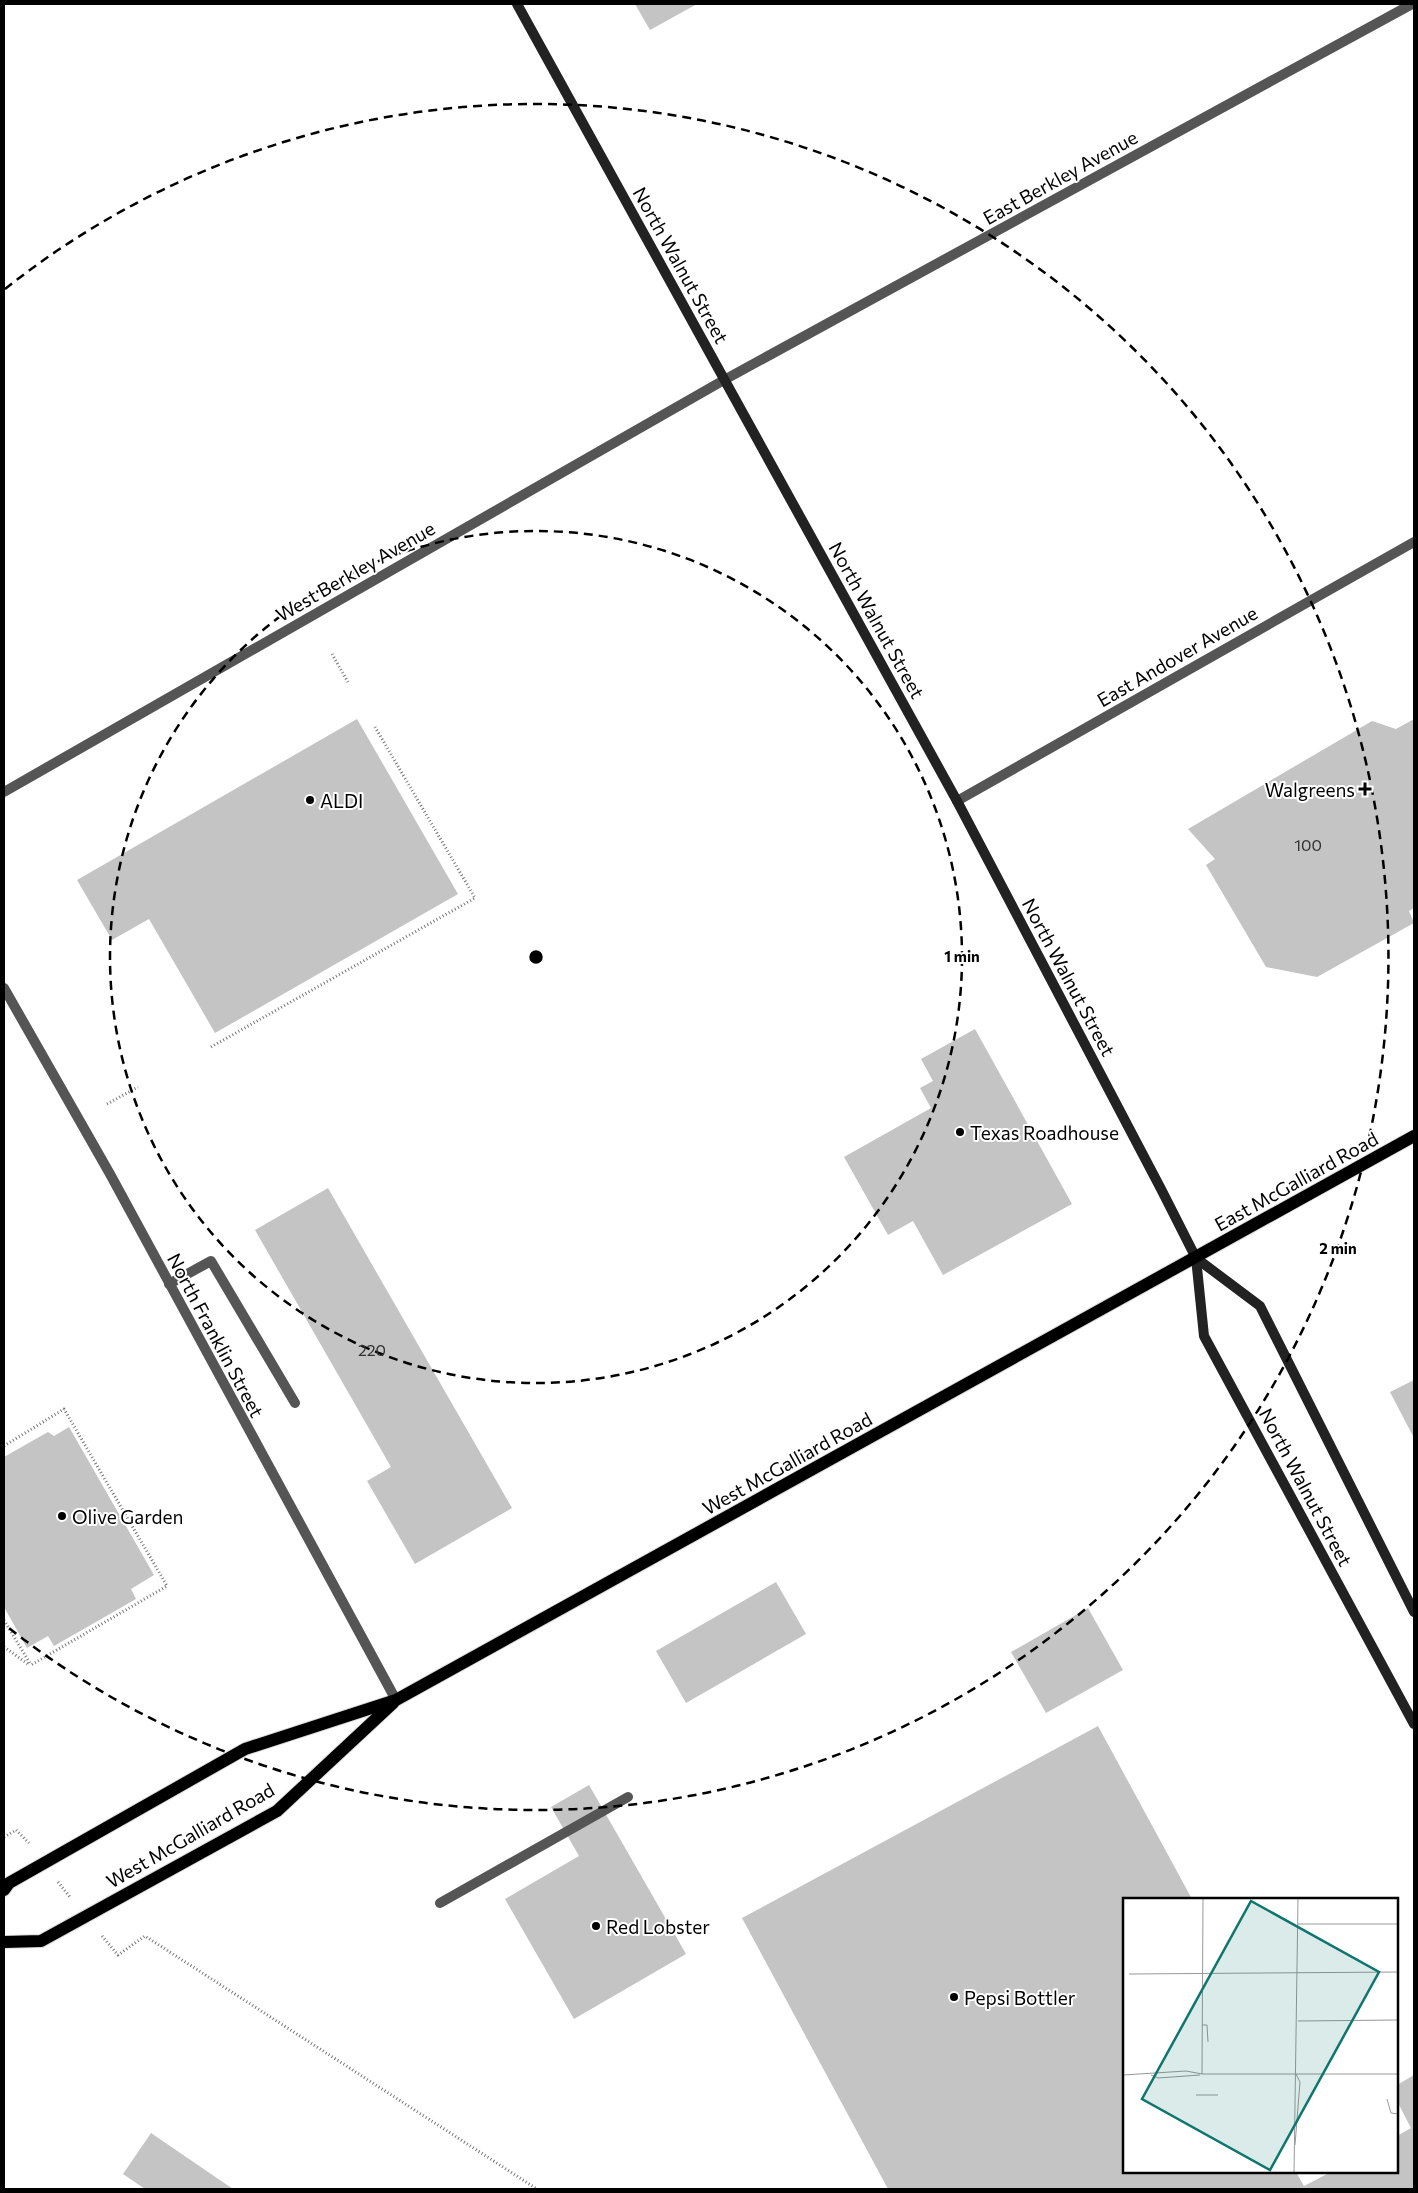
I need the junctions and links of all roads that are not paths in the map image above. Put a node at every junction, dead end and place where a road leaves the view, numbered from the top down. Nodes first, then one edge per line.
1 (517, 4) edge
2 (1412, 4) edge
3 (724, 380) junction
4 (1414, 542) edge
5 (4, 792) edge
6 (957, 800) junction
7 (4, 988) edge
8 (1414, 1136) edge
9 (1196, 1258) junction
10 (169, 1284) junction
11 (295, 1403) dead end
12 (1414, 1612) edge
13 (396, 1700) junction
14 (1414, 1724) edge
15 (628, 1797) dead end
16 (4, 1890) edge
17 (440, 1903) dead end
18 (4, 1942) edge

1 - 3 main road, North Walnut Street
2 - 3 street, East Berkley Avenue
3 - 5 street, West Berkley Avenue
3 - 6 main road, North Walnut Street
4 - 6 street, East Andover Avenue
6 - 9 main road, North Walnut Street
7 - 10 street, North Franklin Street
8 - 9 main road, East McGalliard Road
9 - 12 main road, North Walnut Street
9 - 13 main road, West McGalliard Road
9 - 14 main road, North Walnut Street
10 - 11 street
10 - 13 street, North Franklin Street
13 - 16 main road, West McGalliard Road
13 - 18 main road, West McGalliard Road
15 - 17 street

